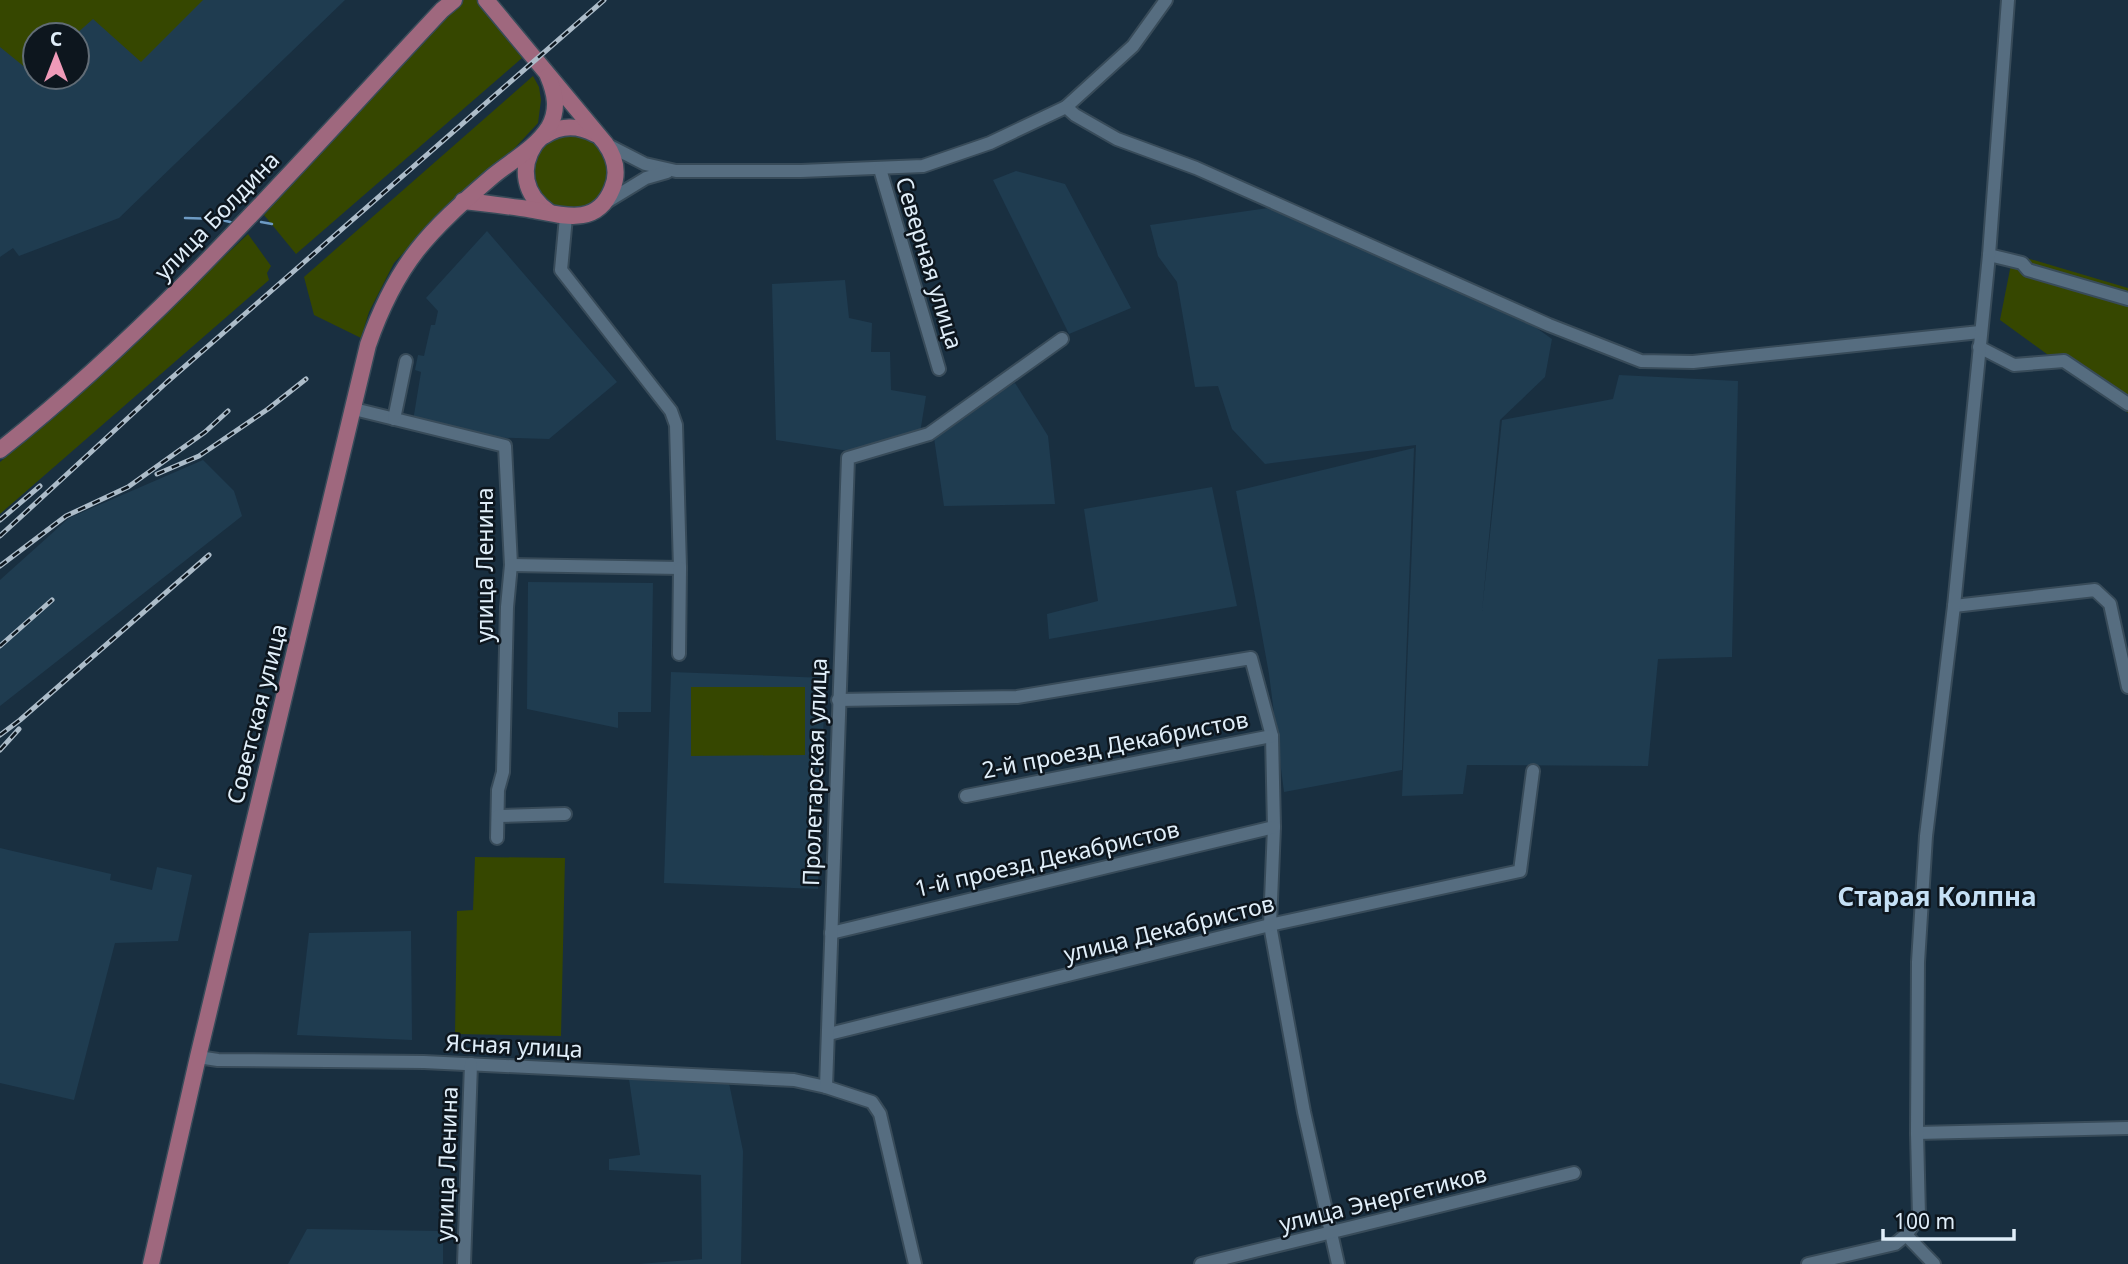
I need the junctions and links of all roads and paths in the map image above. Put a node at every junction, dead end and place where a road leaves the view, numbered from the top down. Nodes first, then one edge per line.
1 (454, 0) edge
2 (486, 0) edge
3 (1166, 0) edge
4 (2008, 0) edge
5 (548, 76) junction
6 (1066, 107) junction
7 (602, 140) junction
8 (538, 141) junction
9 (880, 169) junction
10 (676, 171) junction
11 (463, 201) junction
12 (599, 207) junction
13 (562, 216) junction
14 (1989, 254) junction
15 (2128, 299) edge
16 (1980, 332) junction
17 (1062, 339) dead end
18 (1979, 347) junction
19 (406, 361) dead end
20 (939, 369) dead end
21 (2128, 404) edge
22 (354, 409) junction
23 (394, 419) junction
24 (0, 450) edge
25 (511, 565) junction
26 (680, 568) junction
27 (1954, 606) junction
28 (679, 654) dead end
29 (2128, 687) edge
30 (838, 700) junction
31 (1272, 736) junction
32 (1533, 771) dead end
33 (966, 796) dead end
34 (565, 814) dead end
35 (498, 816) junction
36 (1274, 827) junction
37 (497, 838) dead end
38 (1270, 925) junction
39 (831, 933) junction
40 (829, 1034) junction
41 (198, 1057) junction
42 (471, 1065) junction
43 (826, 1087) junction
44 (2128, 1128) edge
45 (1917, 1133) junction
46 (1574, 1173) dead end
47 (1331, 1233) junction
48 (1906, 1235) junction
49 (151, 1264) edge
50 (464, 1264) edge
51 (915, 1264) edge
52 (1200, 1264) edge
53 (1338, 1264) edge
54 (1808, 1264) edge
55 (1934, 1264) edge

1 - 24 main road, улица Болдина
2 - 5 main road
3 - 6 street
4 - 14 street
5 - 7 main road
5 - 8 main road
6 - 9 street
6 - 16 street
7 - 8 main road
7 - 10 street
7 - 12 main road
8 - 11 main road, Советская улица
8 - 13 main road
9 - 10 street
9 - 20 street, Северная улица
10 - 12 street
11 - 13 main road
11 - 22 main road, Советская улица
12 - 13 main road
13 - 26 street
14 - 15 street
14 - 16 street
16 - 18 street
17 - 30 street, Пролетарская улица
18 - 21 street
18 - 27 street
19 - 23 street
22 - 23 street, улица Ленина
22 - 41 main road, Советская улица
23 - 25 street, улица Ленина
25 - 26 street
25 - 35 street, улица Ленина
26 - 28 street
27 - 29 street
27 - 45 street
30 - 31 street
30 - 39 street, Пролетарская улица
31 - 33 street, 2-й проезд Декабристов
31 - 36 street
32 - 38 street, улица Декабристов
34 - 35 street
35 - 37 street, улица Ленина
36 - 38 street
36 - 39 street, 1-й проезд Декабристов
38 - 40 street, улица Декабристов
38 - 47 street
39 - 40 street, Пролетарская улица
40 - 43 street, Пролетарская улица
41 - 42 street, Ясная улица
41 - 49 main road, Советская улица
42 - 43 street, Ясная улица
42 - 50 street, улица Ленина
43 - 51 street, Ясная улица
44 - 45 street
45 - 48 street
46 - 47 street, улица Энергетиков
47 - 52 street, улица Энергетиков
47 - 53 street
48 - 54 street
48 - 55 street

